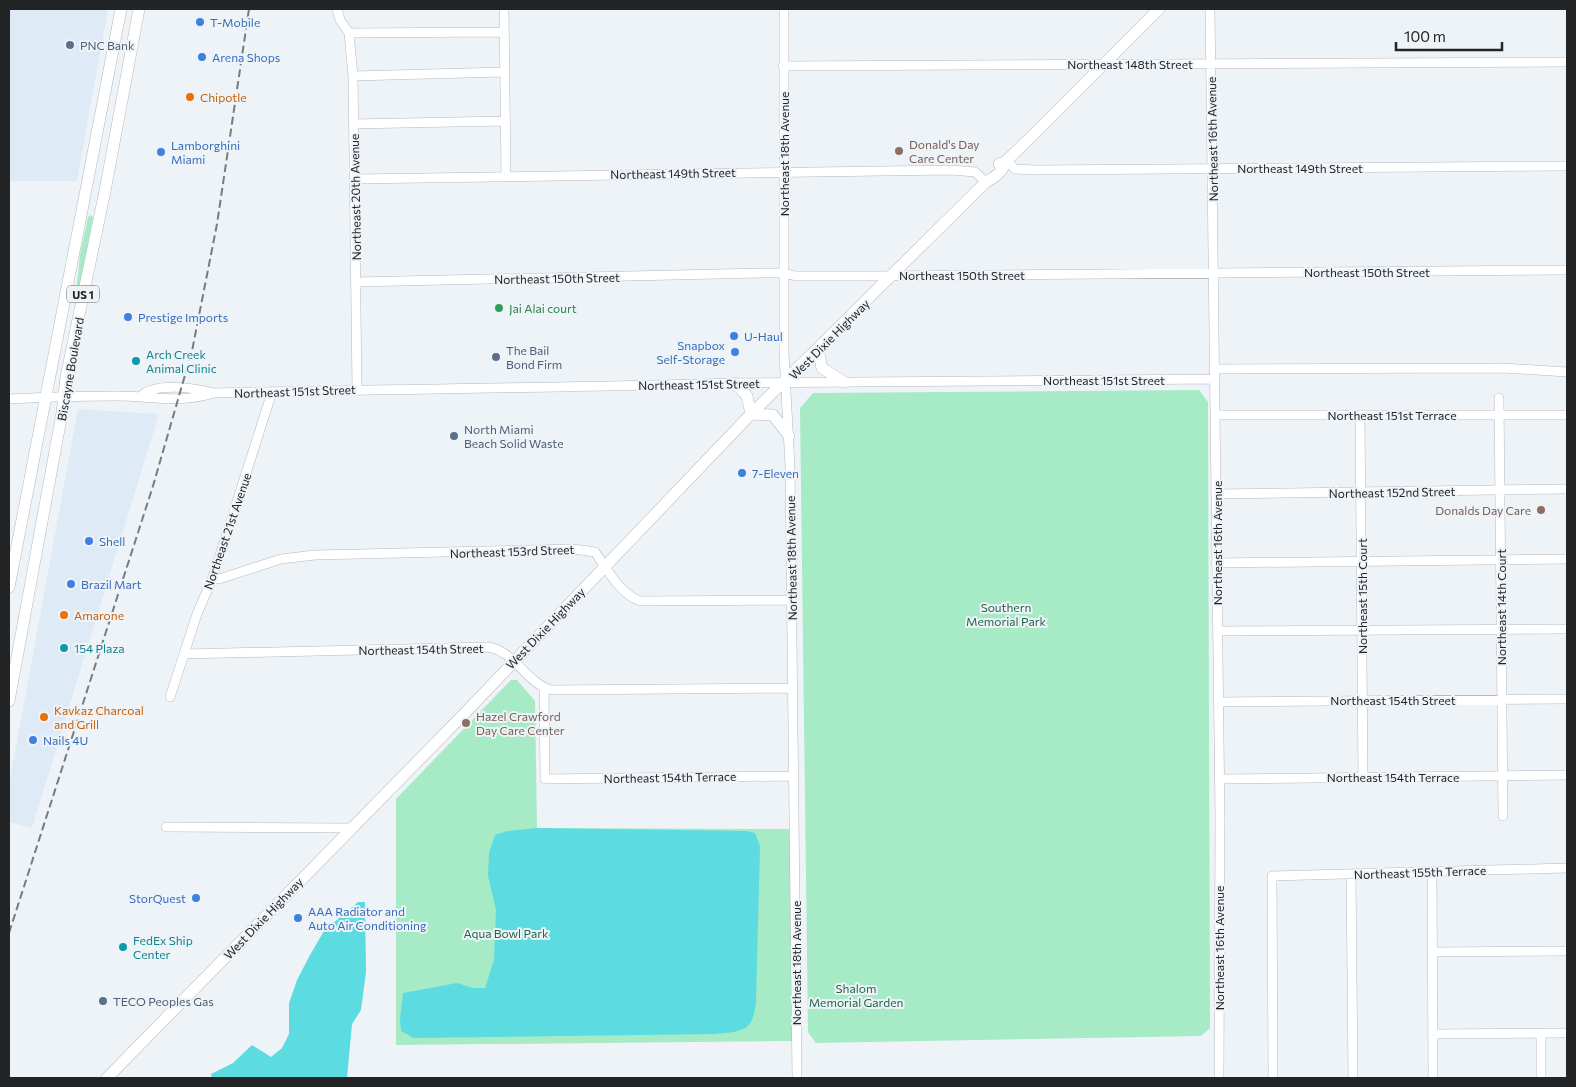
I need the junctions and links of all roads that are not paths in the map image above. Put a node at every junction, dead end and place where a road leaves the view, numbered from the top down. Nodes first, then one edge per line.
1 (121, 9) edge
2 (134, 9) edge
3 (139, 9) edge
4 (337, 9) edge
5 (504, 9) edge
6 (784, 9) edge
7 (1159, 9) edge
8 (1210, 9) edge
9 (135, 30) junction
10 (504, 32) junction
11 (349, 34) junction
12 (1567, 62) edge
13 (1211, 64) junction
14 (1103, 65) junction
15 (783, 66) junction
16 (504, 72) junction
17 (353, 76) junction
18 (504, 122) junction
19 (353, 124) junction
20 (1005, 161) junction
21 (1567, 166) edge
22 (1212, 168) junction
23 (784, 171) junction
24 (506, 176) junction
25 (355, 178) junction
26 (986, 182) junction
27 (88, 188) junction
28 (105, 190) junction
29 (1567, 270) edge
30 (784, 273) junction
31 (1213, 273) junction
32 (892, 276) junction
33 (356, 282) junction
34 (818, 349) junction
35 (1567, 372) edge
36 (1215, 374) junction
37 (785, 382) junction
38 (844, 382) junction
39 (735, 383) junction
40 (357, 389) junction
41 (272, 392) junction
42 (45, 397) junction
43 (63, 398) junction
44 (1500, 398) dead end
45 (9, 399) edge
46 (751, 414) junction
47 (1216, 415) junction
48 (1360, 415) junction
49 (1567, 415) edge
50 (1500, 416) junction
51 (789, 436) junction
52 (1500, 489) junction
53 (1567, 489) edge
54 (1361, 493) junction
55 (1216, 494) junction
56 (1567, 559) edge
57 (1501, 560) junction
58 (1361, 562) junction
59 (1216, 563) junction
60 (605, 566) junction
61 (213, 577) junction
62 (9, 587) edge
63 (792, 600) junction
64 (1501, 629) junction
65 (1567, 629) edge
66 (1218, 631) junction
67 (1362, 631) junction
68 (184, 654) junction
69 (513, 662) junction
70 (544, 688) junction
71 (793, 688) junction
72 (9, 697) edge
73 (170, 697) dead end
74 (1567, 699) edge
75 (1362, 700) junction
76 (1502, 700) junction
77 (1218, 702) junction
78 (1567, 775) edge
79 (794, 776) junction
80 (1502, 776) junction
81 (1220, 778) junction
82 (1363, 778) junction
83 (1503, 816) dead end
84 (166, 827) dead end
85 (351, 828) junction
86 (1567, 868) edge
87 (1432, 872) junction
88 (1351, 874) junction
89 (1567, 951) edge
90 (1433, 952) junction
91 (1567, 1033) edge
92 (1433, 1034) junction
93 (1541, 1034) junction
94 (107, 1078) edge
95 (797, 1078) edge
96 (1219, 1078) edge
97 (1273, 1078) edge
98 (1353, 1078) edge
99 (1433, 1078) edge
100 (1541, 1078) edge

1 - 27 main road, Biscayne Boulevard / US 1
2 - 9 main road
3 - 9 main road, Biscayne Boulevard / US 1
4 - 11 street, Northeast 20th Avenue
5 - 10 street
6 - 15 street, Northeast 18th Avenue
7 - 14 main road, West Dixie Highway
8 - 13 street, Northeast 16th Avenue
9 - 28 main road, Biscayne Boulevard / US 1
10 - 11 street
10 - 16 street
11 - 17 street, Northeast 20th Avenue
12 - 13 street, Northeast 148th Street
13 - 14 street, Northeast 148th Street
13 - 22 street, Northeast 16th Avenue
14 - 15 street, Northeast 148th Street
14 - 20 main road, West Dixie Highway
15 - 23 street, Northeast 18th Avenue
16 - 17 street
16 - 18 street
17 - 19 street, Northeast 20th Avenue
18 - 19 street
18 - 24 street
19 - 25 street, Northeast 20th Avenue
20 - 22 street, Northeast 149th Street
20 - 26 main road, West Dixie Highway
21 - 22 street, Northeast 149th Street
22 - 31 street, Northeast 16th Avenue
23 - 24 street, Northeast 149th Street
23 - 26 street, Northeast 149th Street
23 - 30 street, Northeast 18th Avenue
24 - 25 street, Northeast 149th Street
25 - 33 street, Northeast 20th Avenue
26 - 32 main road, West Dixie Highway
27 - 28 main road
27 - 42 main road, Biscayne Boulevard / US 1
28 - 43 main road, Biscayne Boulevard / US 1
29 - 31 street, Northeast 150th Street
30 - 32 street, Northeast 150th Street
30 - 33 street, Northeast 150th Street
30 - 37 street, Northeast 18th Avenue
31 - 32 street, Northeast 150th Street
31 - 36 street, Northeast 16th Avenue
32 - 34 main road, West Dixie Highway
33 - 40 street, Northeast 20th Avenue
34 - 37 main road, West Dixie Highway
34 - 38 main road
35 - 36 street, Northeast 151st Street
36 - 38 street, Northeast 151st Street
36 - 47 street, Northeast 16th Avenue
37 - 38 street, Northeast 151st Street
37 - 39 street, Northeast 151st Street
37 - 46 main road, West Dixie Highway
37 - 51 street, Northeast 18th Avenue
39 - 40 street, Northeast 151st Street
39 - 46 main road
40 - 41 street, Northeast 151st Street
41 - 43 street, Northeast 151st Street
41 - 61 street, Northeast 21st Avenue
42 - 43 street, Northeast 151st Street
42 - 45 street, Northeast 151st Street
42 - 62 main road, Biscayne Boulevard / US 1
43 - 72 main road, Biscayne Boulevard / US 1
44 - 50 street, Northeast 14th Court
46 - 51 main road
46 - 60 main road, West Dixie Highway
47 - 48 street, Northeast 151st Terrace
47 - 55 street, Northeast 16th Avenue
48 - 50 street, Northeast 151st Terrace
48 - 54 street, Northeast 15th Court
49 - 50 street, Northeast 151st Terrace
50 - 52 street, Northeast 14th Court
51 - 63 street, Northeast 18th Avenue
52 - 53 street, Northeast 152nd Street
52 - 54 street, Northeast 152nd Street
52 - 57 street, Northeast 14th Court
54 - 55 street, Northeast 152nd Street
54 - 58 street, Northeast 15th Court
55 - 59 street, Northeast 16th Avenue
56 - 57 street
57 - 58 street
57 - 64 street, Northeast 14th Court
58 - 59 street
58 - 67 street, Northeast 15th Court
59 - 66 street, Northeast 16th Avenue
60 - 61 street, Northeast 153rd Street
60 - 63 street, Northeast 153rd Street
60 - 69 main road, West Dixie Highway
61 - 68 street, Northeast 21st Avenue
63 - 71 street, Northeast 18th Avenue
64 - 65 street
64 - 67 street
64 - 76 street, Northeast 14th Court
66 - 67 street
66 - 77 street, Northeast 16th Avenue
67 - 75 street, Northeast 15th Court
68 - 69 street, Northeast 154th Street
68 - 73 street, Northeast 21st Avenue
69 - 70 street, Northeast 154th Street
69 - 85 main road, West Dixie Highway
70 - 71 street
70 - 79 street, Northeast 154th Terrace
71 - 79 street, Northeast 18th Avenue
74 - 76 street, Northeast 154th Street
75 - 76 street, Northeast 154th Street
75 - 77 street, Northeast 154th Street
75 - 82 street, Northeast 15th Court
76 - 80 street, Northeast 14th Court
77 - 81 street, Northeast 16th Avenue
78 - 80 street, Northeast 154th Terrace
79 - 95 street, Northeast 18th Avenue
80 - 82 street, Northeast 154th Terrace
80 - 83 street, Northeast 14th Court
81 - 82 street, Northeast 154th Terrace
81 - 96 street, Northeast 16th Avenue
84 - 85 street
85 - 94 main road, West Dixie Highway
86 - 87 street, Northeast 155th Terrace
87 - 88 street, Northeast 155th Terrace
87 - 90 street
88 - 97 street, Northeast 155th Terrace
88 - 98 street
89 - 90 street
90 - 92 street
91 - 93 street
92 - 93 street
92 - 99 street
93 - 100 street

